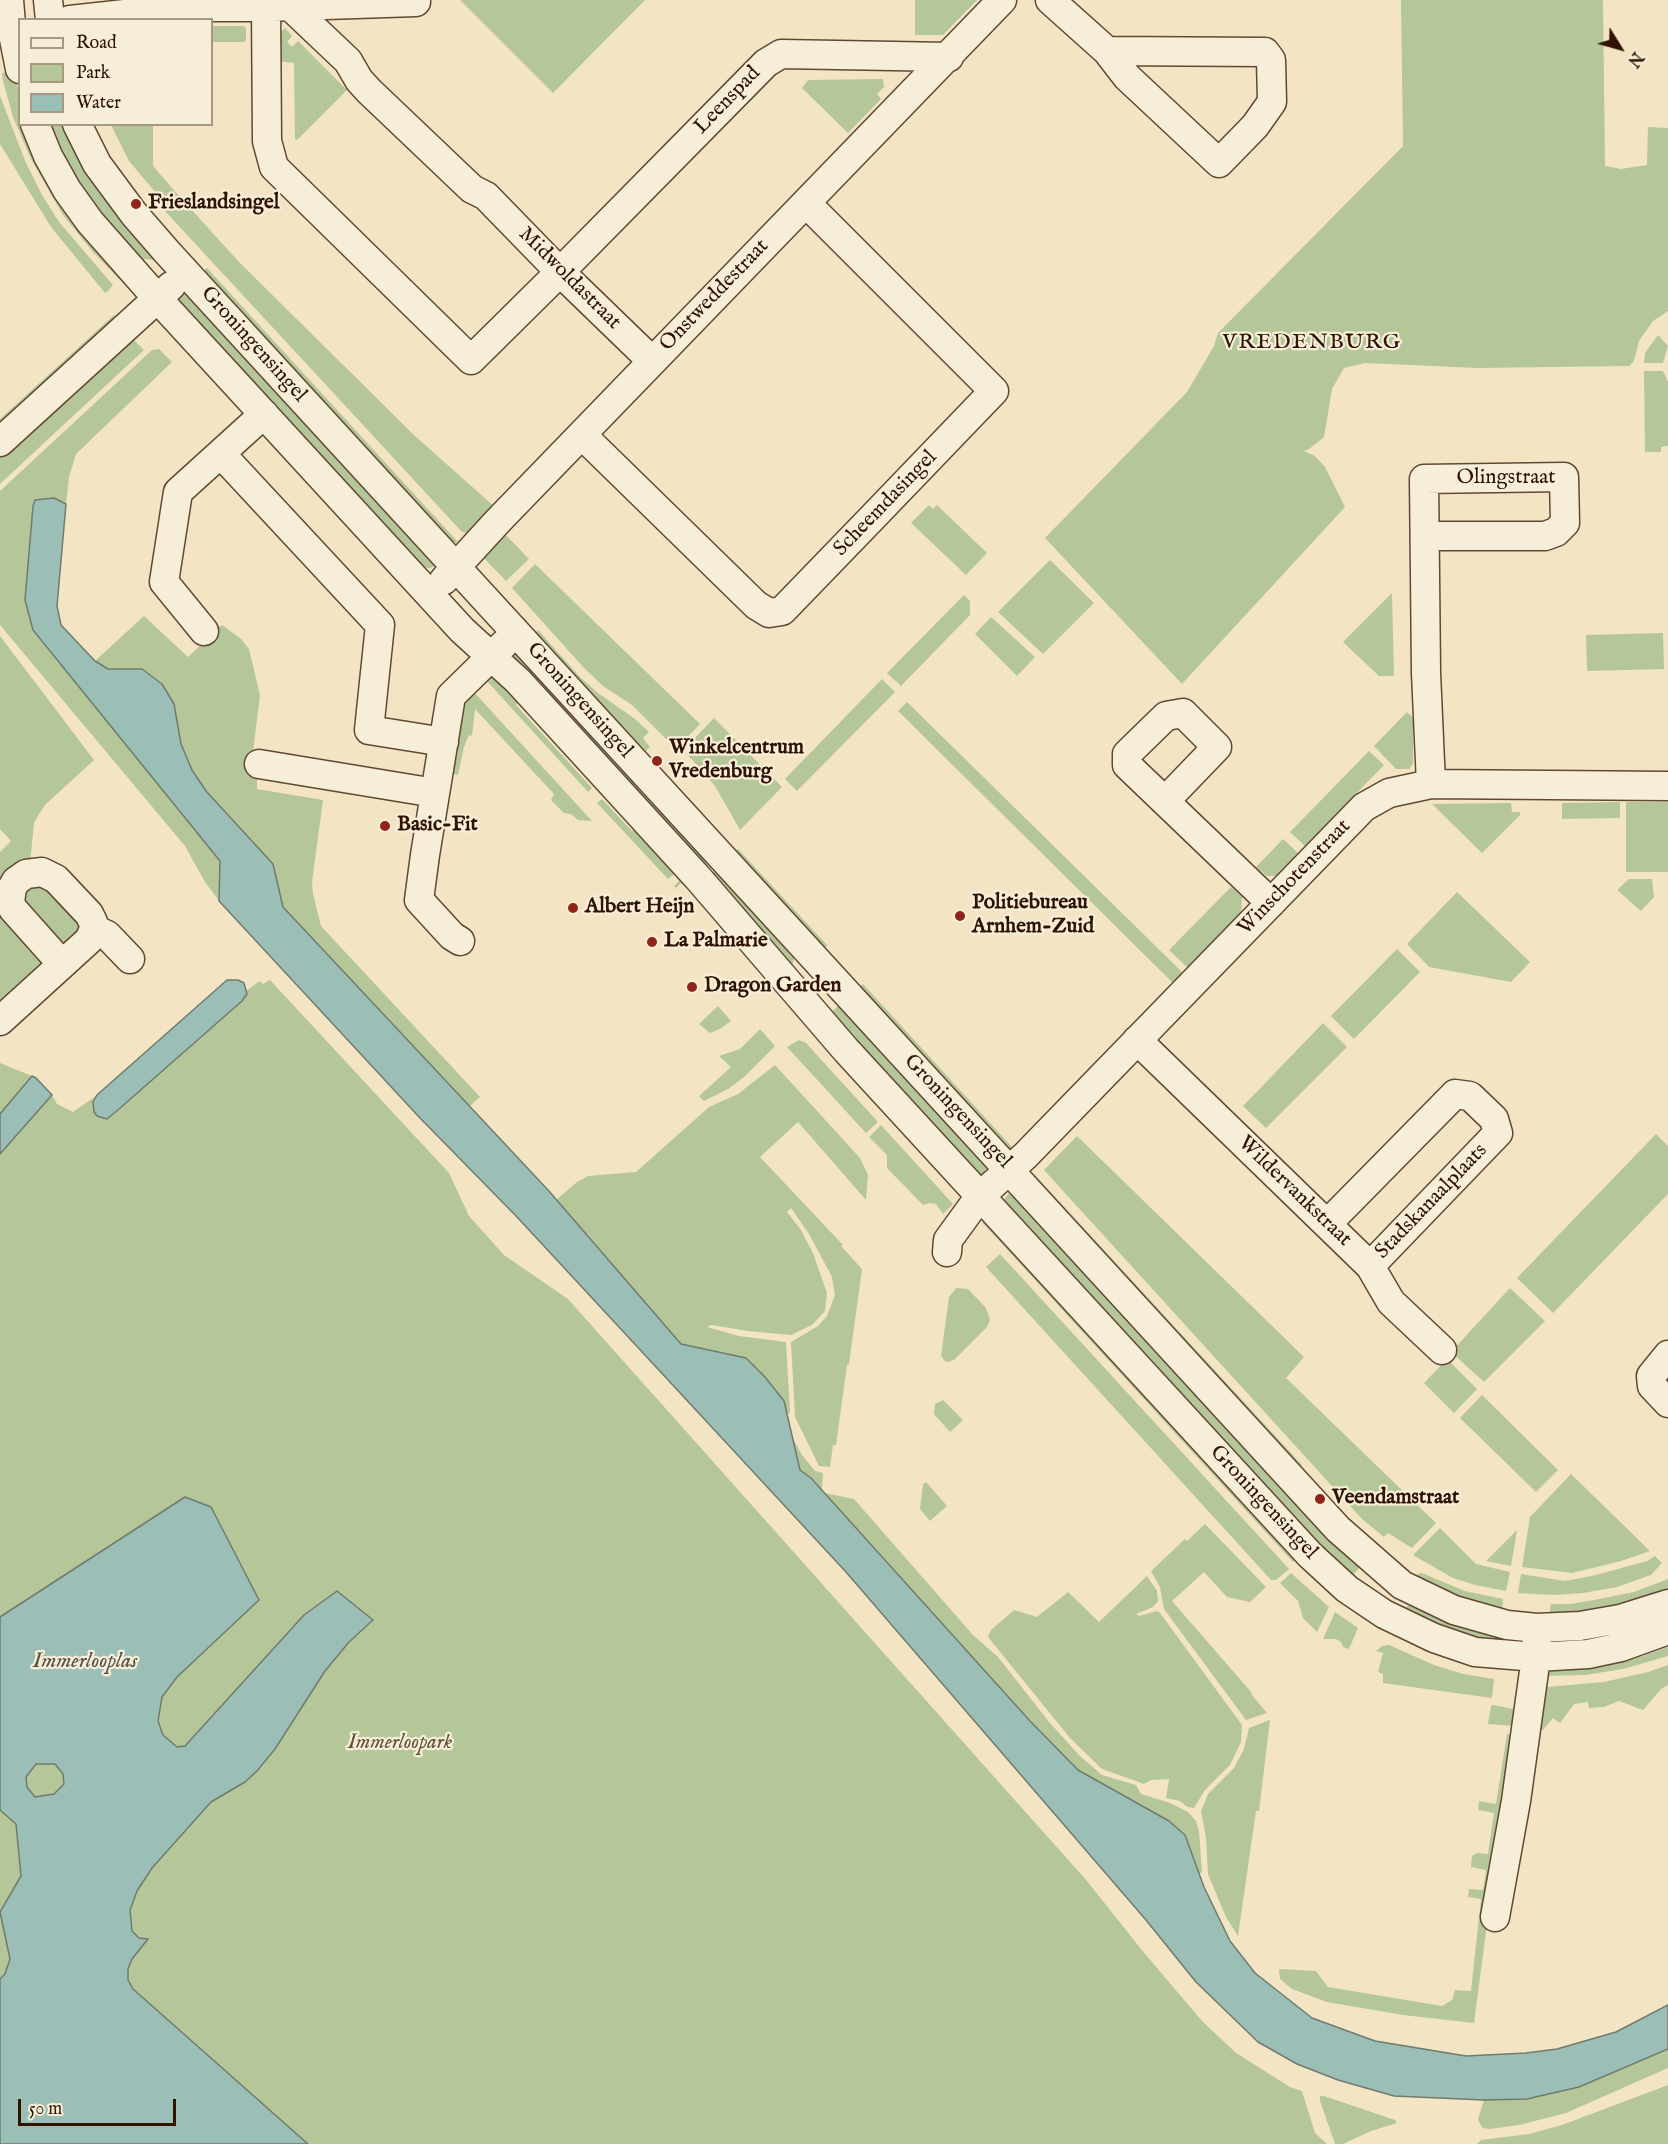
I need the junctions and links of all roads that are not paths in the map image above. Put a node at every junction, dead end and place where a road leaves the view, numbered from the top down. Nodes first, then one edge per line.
1 (48, 0) edge
2 (1002, 0) edge
3 (1050, 0) edge
4 (416, 2) dead end
5 (188, 3) edge
6 (278, 7) junction
7 (10, 18) edge
8 (50, 18) edge
9 (84, 18) edge
10 (1107, 51) junction
11 (949, 57) junction
12 (18, 59) edge
13 (37, 126) edge
14 (78, 126) edge
15 (806, 204) junction
16 (186, 272) junction
17 (560, 272) junction
18 (157, 298) junction
19 (652, 362) junction
20 (264, 414) junction
21 (582, 435) junction
22 (0, 442) edge
23 (221, 454) junction
24 (1425, 537) junction
25 (456, 567) junction
26 (430, 594) junction
27 (204, 631) dead end
28 (517, 633) junction
29 (490, 656) junction
30 (444, 742) junction
31 (260, 764) dead end
32 (1431, 784) junction
33 (1668, 786) edge
34 (435, 793) junction
35 (1166, 800) dead end
36 (1271, 903) junction
37 (94, 928) junction
38 (460, 941) dead end
39 (130, 959) dead end
40 (62, 964) junction
41 (0, 1021) edge
42 (1137, 1040) junction
43 (1010, 1170) junction
44 (980, 1196) junction
45 (1327, 1224) junction
46 (947, 1252) dead end
47 (1370, 1266) junction
48 (1442, 1350) dead end
49 (1668, 1355) edge
50 (1668, 1403) edge
51 (1402, 1586) junction
52 (1668, 1604) edge
53 (1378, 1624) junction
54 (1537, 1628) junction
55 (1668, 1630) edge
56 (1536, 1657) junction
57 (1495, 1917) dead end

1 - 8 street
2 - 11 street, Onstweddestraat
3 - 10 street
4 - 6 street
5 - 6 street
5 - 9 street
6 - 17 street, Midwoldastraat
6 - 17 street, Leenspad
7 - 12 street
10 - 10 street
11 - 15 street, Onstweddestraat
11 - 17 street, Leenspad
13 - 18 street, Groningensingel
14 - 16 street, Groningensingel
15 - 19 street, Onstweddestraat
15 - 21 street, Scheemdasingel
16 - 18 street
16 - 25 street, Groningensingel
17 - 19 street, Midwoldastraat
18 - 20 street, Groningensingel
18 - 22 street
19 - 21 street, Onstweddestraat
20 - 23 street, Groningensingel
20 - 26 street, Groningensingel
21 - 25 street, Onstweddestraat
23 - 27 street, Groningensingel
23 - 30 street
24 - 24 street, Olingstraat
24 - 32 street, Olingstraat
25 - 26 street, Onstweddestraat
25 - 28 street, Groningensingel
26 - 29 street, Groningensingel
28 - 29 street, Groningensingel
28 - 43 street, Groningensingel
29 - 30 street, Groningensingel
29 - 44 street, Groningensingel
30 - 34 street, Groningensingel
31 - 34 street
32 - 33 street, Winschotenstraat
32 - 36 street, Winschotenstraat
34 - 38 street, Groningensingel
35 - 36 street
36 - 42 street, Winschotenstraat
37 - 39 street
37 - 40 street
37 - 40 street
40 - 41 street
42 - 43 street, Winschotenstraat
42 - 45 street, Wildervankstraat
43 - 44 street, Winschotenstraat
43 - 51 street, Groningensingel
44 - 46 street, Groningensingel
44 - 53 street, Groningensingel
45 - 47 street, Wildervankstraat
45 - 47 street, Stadskanaalplaats
47 - 48 street, Wildervankstraat
49 - 50 street
51 - 53 street
51 - 54 street, Groningensingel
52 - 54 street, Groningensingel
53 - 56 street, Groningensingel
54 - 56 street
55 - 56 street, Groningensingel
56 - 57 street

